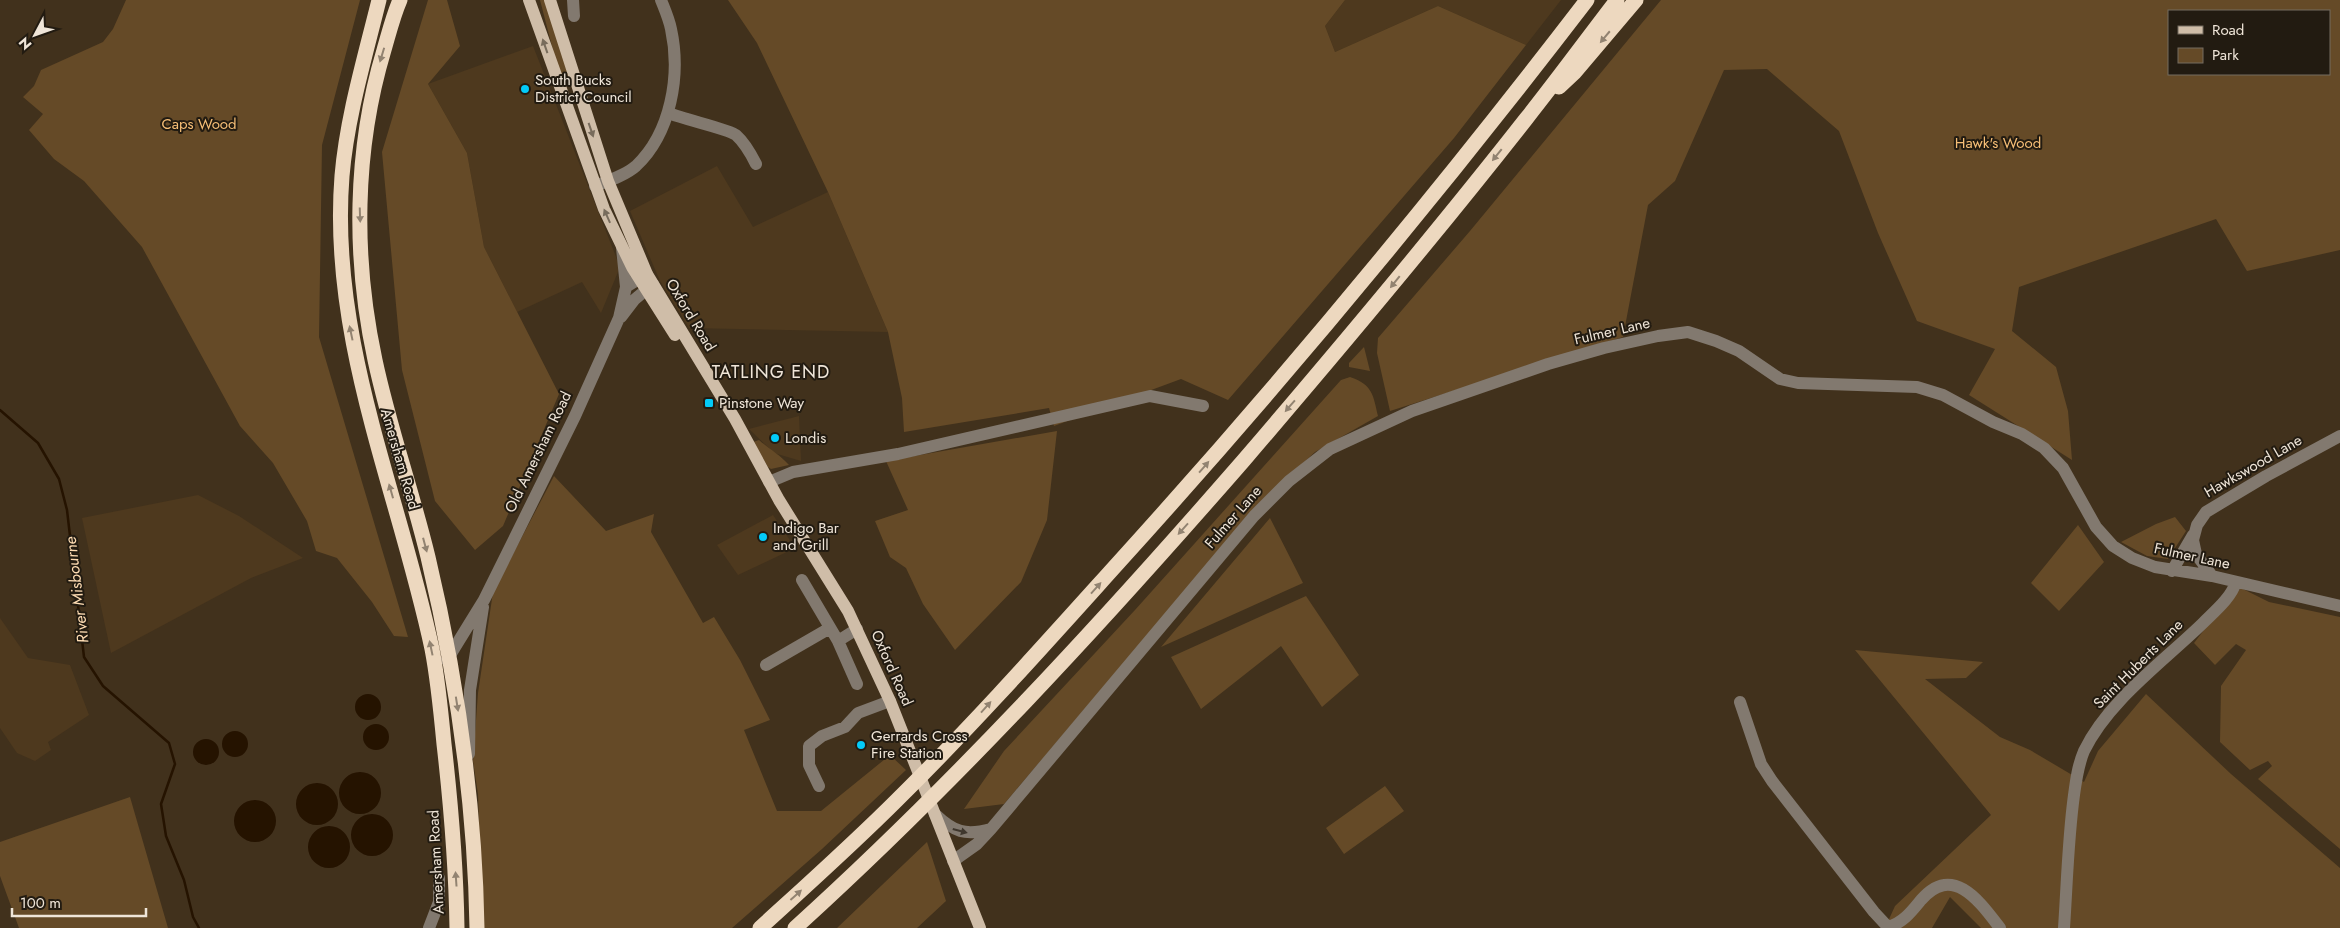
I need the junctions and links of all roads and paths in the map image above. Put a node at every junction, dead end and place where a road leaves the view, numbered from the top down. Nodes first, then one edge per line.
1 (379, 0) edge
2 (400, 0) edge
3 (529, 0) edge
4 (550, 0) edge
5 (573, 0) edge
6 (661, 0) edge
7 (1587, 0) edge
8 (1618, 0) edge
9 (1636, 0) edge
10 (574, 16) dead end
11 (578, 90) junction
12 (565, 102) junction
13 (669, 113) junction
14 (1527, 118) junction
15 (756, 164) dead end
16 (608, 181) junction
17 (595, 186) junction
18 (622, 248) junction
19 (647, 282) junction
20 (626, 288) junction
21 (619, 318) junction
22 (1203, 406) dead end
23 (2340, 436) edge
24 (770, 482) junction
25 (2193, 535) junction
26 (2172, 570) junction
27 (2212, 576) junction
28 (802, 580) dead end
29 (2236, 582) junction
30 (484, 600) junction
31 (2340, 606) edge
32 (830, 628) junction
33 (857, 629) junction
34 (838, 641) junction
35 (450, 656) junction
36 (766, 665) dead end
37 (857, 684) dead end
38 (890, 701) junction
39 (1740, 702) dead end
40 (440, 707) junction
41 (469, 780) junction
42 (819, 786) dead end
43 (935, 814) junction
44 (991, 829) junction
45 (953, 860) junction
46 (440, 878) dead end
47 (429, 928) edge
48 (457, 928) edge
49 (477, 928) edge
50 (760, 928) edge
51 (795, 928) edge
52 (980, 928) edge
53 (2000, 928) edge
54 (2064, 928) edge

40 -> 1 highway, Amersham Road
2 -> 35 highway
12 -> 3 main road
4 - 11 main road, Oxford Road
5 - 10 street
6 - 13 street
50 -> 7 highway
8 - 14 highway
9 -> 14 highway
11 - 12 main road
11 -> 16 main road, Oxford Road
12 - 17 main road
13 - 15 street
13 - 16 street
14 -> 51 highway
16 - 17 street
16 - 19 main road, Oxford Road
18 -> 17 main road
18 - 19 main road
18 - 20 street, Old Amersham Road
19 - 20 street
19 - 21 street, Old Amersham Road
19 - 24 main road, Oxford Road
20 - 21 street, Old Amersham Road
21 - 30 street, Old Amersham Road
22 - 24 street
23 - 25 street, Hawkswood Lane
24 - 33 main road, Oxford Road
25 - 26 street, Hawkswood Lane
25 - 27 street
26 - 27 street, Fulmer Lane
26 - 44 street, Fulmer Lane
27 - 29 street, Fulmer Lane
28 - 32 street
29 - 31 street, Fulmer Lane
29 - 54 street, Saint Huberts Lane
30 - 35 street, Old Amersham Road
30 - 41 street, Old Amersham Road
32 - 34 street
32 - 36 street
33 - 34 street
33 - 38 main road, Oxford Road
34 - 37 street
35 - 40 street, Old Amersham Road
35 -> 41 highway
38 - 42 street
38 - 43 main road, Oxford Road
39 - 53 street
48 -> 40 highway, Amersham Road
41 - 49 highway
43 -> 44 street
43 - 45 main road, Oxford Road
44 - 45 street, Fulmer Lane
45 - 52 main road, Oxford Road
46 - 47 street

